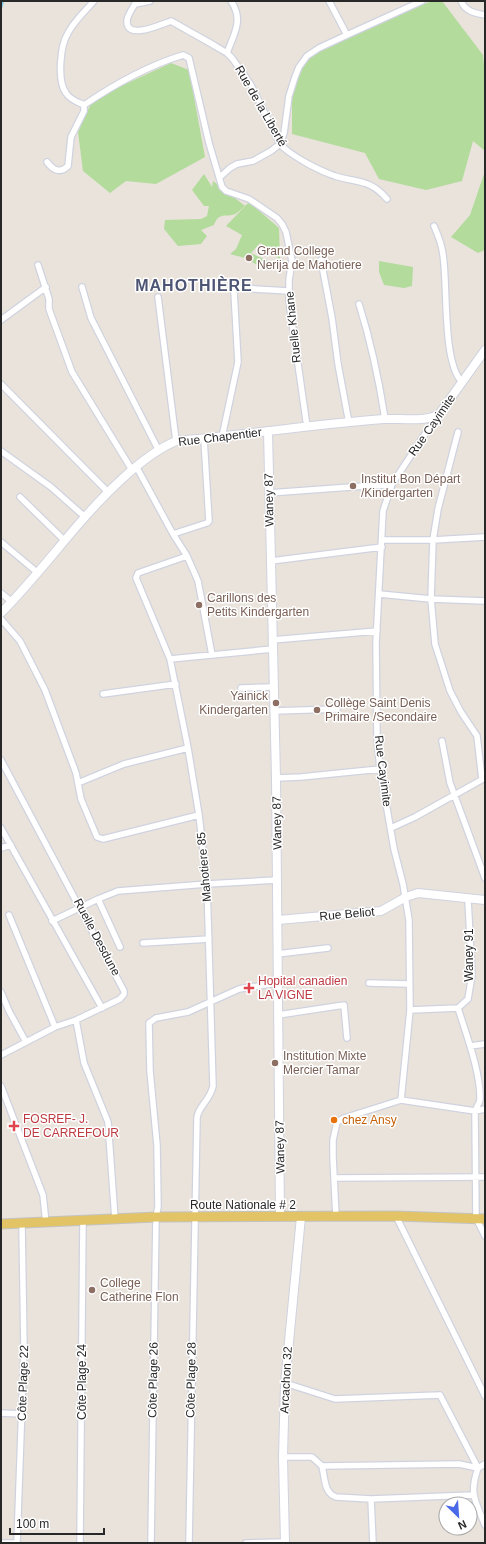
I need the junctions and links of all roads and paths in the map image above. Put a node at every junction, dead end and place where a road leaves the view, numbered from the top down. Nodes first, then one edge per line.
1 (94, 1) edge
2 (150, 1) edge
3 (231, 1) edge
4 (329, 1) edge
5 (422, 1) edge
6 (462, 1) edge
7 (140, 2) edge
8 (485, 15) edge
9 (347, 34) junction
10 (227, 53) junction
11 (84, 105) junction
12 (280, 144) junction
13 (47, 162) dead end
14 (220, 177) junction
15 (387, 199) dead end
16 (434, 226) dead end
17 (321, 260) dead end
18 (38, 265) dead end
19 (46, 287) junction
20 (82, 287) dead end
21 (289, 291) junction
22 (158, 297) dead end
23 (359, 304) dead end
24 (1, 320) edge
25 (485, 351) edge
26 (485, 361) edge
27 (462, 382) junction
28 (1, 384) edge
29 (437, 416) junction
30 (384, 419) junction
31 (349, 423) junction
32 (307, 427) junction
33 (268, 431) junction
34 (458, 432) dead end
35 (222, 436) junction
36 (204, 439) junction
37 (176, 441) junction
38 (158, 449) junction
39 (1, 451) edge
40 (134, 468) junction
41 (392, 484) junction
42 (108, 492) junction
43 (269, 493) junction
44 (20, 497) dead end
45 (85, 517) junction
46 (173, 534) junction
47 (485, 537) edge
48 (64, 540) junction
49 (382, 540) junction
50 (433, 540) junction
51 (1, 542) edge
52 (382, 548) junction
53 (187, 556) junction
54 (271, 561) junction
55 (38, 573) junction
56 (1, 593) edge
57 (379, 594) junction
58 (431, 599) junction
59 (485, 601) edge
60 (12, 602) junction
61 (1, 613) edge
62 (1, 619) edge
63 (377, 631) junction
64 (272, 640) junction
65 (273, 649) junction
66 (212, 655) junction
67 (170, 659) junction
68 (176, 684) junction
69 (274, 687) junction
70 (241, 688) dead end
71 (103, 694) dead end
72 (337, 709) dead end
73 (274, 711) junction
74 (442, 741) dead end
75 (188, 748) junction
76 (1, 760) edge
77 (380, 769) junction
78 (276, 778) junction
79 (484, 779) edge
80 (78, 784) junction
81 (454, 795) junction
82 (199, 815) junction
83 (1, 828) edge
84 (391, 828) junction
85 (11, 845) junction
86 (1, 848) edge
87 (485, 878) edge
88 (277, 880) junction
89 (207, 884) junction
90 (406, 897) junction
91 (98, 899) junction
92 (468, 900) junction
93 (485, 900) edge
94 (80, 908) junction
95 (10, 915) dead end
96 (278, 920) junction
97 (52, 921) junction
98 (209, 938) junction
99 (142, 943) dead end
100 (120, 947) dead end
101 (328, 948) dead end
102 (277, 954) junction
103 (278, 983) junction
104 (369, 983) dead end
105 (409, 984) junction
106 (1, 992) edge
107 (210, 1001) junction
108 (102, 1008) junction
109 (458, 1008) junction
110 (410, 1010) junction
111 (278, 1015) junction
112 (76, 1020) junction
113 (55, 1027) junction
114 (347, 1038) dead end
115 (26, 1042) junction
116 (485, 1044) edge
117 (470, 1046) junction
118 (1, 1055) edge
119 (1, 1086) edge
120 (401, 1100) junction
121 (485, 1109) edge
122 (475, 1111) junction
123 (476, 1176) junction
124 (485, 1176) edge
125 (334, 1178) junction
126 (280, 1216) junction
127 (396, 1216) junction
128 (156, 1217) junction
129 (195, 1217) junction
130 (301, 1217) junction
131 (336, 1217) junction
132 (115, 1219) junction
133 (481, 1219) edge
134 (83, 1220) junction
135 (46, 1223) junction
136 (1, 1224) edge
137 (22, 1224) junction
138 (485, 1236) edge
139 (285, 1383) junction
140 (485, 1396) edge
141 (1, 1413) edge
142 (22, 1414) junction
143 (283, 1457) junction
144 (485, 1464) edge
145 (322, 1466) junction
146 (478, 1468) junction
147 (473, 1495) junction
148 (371, 1499) junction
149 (485, 1525) edge
150 (285, 1542) edge
151 (1, 1543) edge
152 (16, 1543) edge
153 (80, 1543) edge
154 (152, 1543) edge
155 (189, 1543) edge
156 (246, 1543) edge
157 (373, 1543) edge

1 - 11 street
2 - 7 street, Rue de la Liberté
3 - 10 street
4 - 9 street
5 - 9 street
6 - 8 street
7 - 10 street, Rue de la Liberté
9 - 12 street
10 - 12 street, Rue de la Liberté
11 - 13 street
11 - 14 street, Ruelle Khane
12 - 14 street
12 - 15 street, Rue de la Liberté
14 - 21 street, Ruelle Khane
16 - 27 street
17 - 31 street
18 - 19 street
19 - 24 street
19 - 40 street
20 - 38 street
21 - 32 street, Ruelle Khane
21 - 35 street
22 - 37 street
23 - 30 street
25 - 26 street
25 - 27 street, Rue Cayimite
27 - 29 street, Rue Cayimite
28 - 42 street
29 - 30 street, Rue Chapentier
29 - 41 street, Rue Cayimite
30 - 31 street, Rue Chapentier
31 - 32 street, Rue Chapentier
32 - 33 street, Rue Chapentier
33 - 35 street, Rue Chapentier
33 - 43 street, Waney 87
34 - 50 street
35 - 36 street, Rue Chapentier
36 - 37 street, Rue Chapentier
36 - 46 street
37 - 38 street, Rue Chapentier
38 - 40 street, Rue Chapentier
39 - 45 street
40 - 42 street, Rue Chapentier
40 - 46 street
41 - 43 street
41 - 49 street, Rue Cayimite
42 - 45 street, Rue Chapentier
43 - 54 street, Waney 87
44 - 48 street
45 - 48 street, Rue Chapentier
46 - 53 street
47 - 50 street
48 - 55 street, Rue Chapentier
49 - 50 street
49 - 52 street, Rue Cayimite
50 - 58 street
51 - 55 street
52 - 54 street
52 - 57 street, Rue Cayimite
53 - 66 street
53 - 67 street, Mahotiere 85
54 - 64 street, Waney 87
55 - 60 street, Rue Chapentier
56 - 60 street
57 - 58 street
57 - 63 street, Rue Cayimite
58 - 59 street
58 - 79 street
60 - 61 street, Rue Chapentier
62 - 80 street
63 - 64 street
63 - 77 street, Rue Cayimite
64 - 65 street, Waney 87
65 - 66 street
65 - 69 street, Waney 87
66 - 67 street
67 - 68 street, Mahotiere 85
68 - 71 street
68 - 75 street, Mahotiere 85
69 - 70 street
69 - 73 street, Waney 87
72 - 73 street
73 - 78 street, Waney 87
74 - 81 street
75 - 80 street
75 - 82 street, Mahotiere 85
76 - 94 street, Ruelle Desdune
77 - 78 street
77 - 84 street, Rue Cayimite
78 - 88 street, Waney 87
79 - 81 street
80 - 82 street
81 - 84 street
81 - 87 street
82 - 89 street, Mahotiere 85
83 - 85 street
84 - 90 street, Rue Cayimite
85 - 86 street
85 - 97 street
88 - 89 street
88 - 96 street, Waney 87
89 - 91 street
89 - 98 street, Mahotiere 85
90 - 92 street, Rue Beliot
90 - 96 street, Rue Beliot
90 - 105 street, Rue Cayimite
91 - 94 street
91 - 100 street
92 - 93 street, Rue Beliot
92 - 109 street, Waney 91
94 - 97 street
94 - 108 street, Ruelle Desdune
95 - 113 street
96 - 102 street, Waney 87
97 - 108 street
98 - 99 street
98 - 107 street, Mahotiere 85
101 - 102 street
102 - 103 street, Waney 87
103 - 107 street
103 - 111 street, Waney 87
104 - 105 street
105 - 110 street, Rue Cayimite
106 - 115 street
107 - 128 street, Côte Plage 26
107 - 129 street, Mahotiere 85
108 - 112 street, Ruelle Desdune
109 - 110 street
109 - 117 street
110 - 120 street, Rue Cayimite
111 - 114 street
111 - 126 street, Waney 87
112 - 113 street, Ruelle Desdune
112 - 132 street
113 - 115 street, Ruelle Desdune
115 - 118 street, Ruelle Desdune
116 - 117 street
117 - 122 street
119 - 135 street
120 - 122 street
120 - 125 street
121 - 122 street
122 - 123 street
123 - 124 street
123 - 125 street
123 - 133 street
125 - 131 street
126 - 129 main road, Route Nationale # 2
126 - 130 main road, Route Nationale # 2
127 - 131 main road, Route Nationale # 2
127 - 133 main road, Route Nationale # 2
127 - 140 street
128 - 129 main road, Route Nationale # 2
128 - 132 main road, Route Nationale # 2
128 - 154 street, Côte Plage 26
129 - 155 street, Côte Plage 28
130 - 131 main road, Route Nationale # 2
130 - 139 street, Arcachon 32
132 - 134 main road, Route Nationale # 2
133 - 138 street
134 - 135 main road, Route Nationale # 2
134 - 153 street, Côte Plage 24
135 - 137 main road, Route Nationale # 2
136 - 137 main road, Route Nationale # 2
137 - 142 street, Côte Plage 22
139 - 143 street, Arcachon 32
139 - 146 street
141 - 142 street
142 - 152 street, Côte Plage 22
143 - 145 street
143 - 150 street, Arcachon 32
144 - 146 street
145 - 146 street
145 - 148 street
146 - 147 street
147 - 148 street
147 - 149 street
148 - 157 street
150 - 156 street
151 - 152 street

